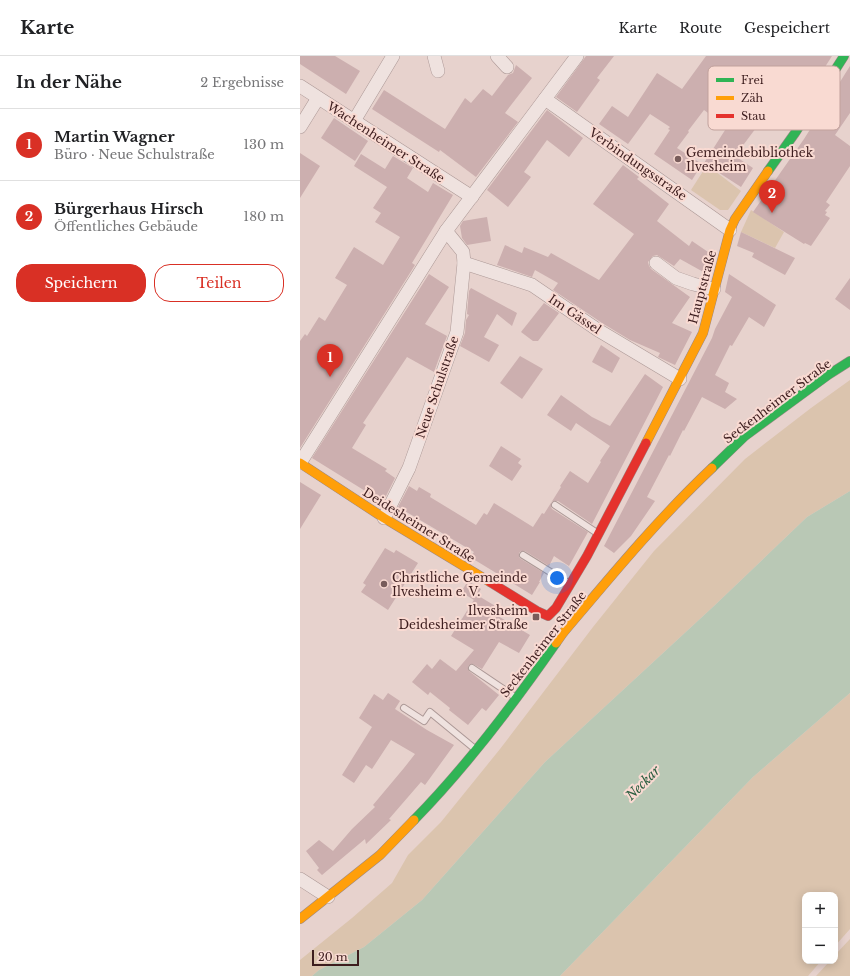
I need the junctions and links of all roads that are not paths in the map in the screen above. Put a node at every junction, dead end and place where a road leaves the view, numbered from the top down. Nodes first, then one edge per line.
1 (393, 56) edge
2 (434, 56) edge
3 (497, 56) edge
4 (577, 56) edge
5 (844, 56) edge
6 (838, 66) edge
7 (507, 67) dead end
8 (438, 70) dead end
9 (300, 86) edge
10 (318, 98) junction
11 (545, 99) junction
12 (354, 121) junction
13 (300, 127) edge
14 (797, 130) edge
15 (472, 197) junction
16 (730, 230) junction
17 (446, 231) junction
18 (464, 262) junction
19 (656, 263) dead end
20 (714, 289) junction
21 (850, 361) edge
22 (680, 379) junction
23 (300, 463) edge
24 (555, 505) dead end
25 (384, 518) junction
26 (599, 534) junction
27 (523, 555) dead end
28 (570, 584) junction
29 (548, 616) joint
30 (472, 668) dead end
31 (516, 698) junction
32 (404, 708) dead end
33 (477, 750) junction
34 (300, 879) edge
35 (328, 897) junction
36 (300, 919) edge

1 - 12 street
2 - 8 street
3 - 7 street
4 - 11 street
5 - 6 street, Hauptstraße
9 - 10 street, Wachenheimer Straße
10 - 12 street, Wachenheimer Straße
10 - 13 street
11 - 15 street
11 - 16 street, Verbindungsstraße
12 - 15 street, Wachenheimer Straße
14 - 16 street, Hauptstraße
15 - 17 street
16 - 20 street, Hauptstraße
17 - 18 street, Neue Schulstraße
17 - 23 street
18 - 22 street, Im Gässel
18 - 25 street, Neue Schulstraße
19 - 20 street
20 - 22 street, Hauptstraße
21 - 31 street, Seckenheimer Straße
22 - 26 street, Hauptstraße
23 - 25 street, Deidesheimer Straße
24 - 26 lane
25 - 29 street, Deidesheimer Straße
26 - 28 street, Hauptstraße
27 - 28 lane
28 - 29 street, Hauptstraße
30 - 31 lane
31 - 33 street, Seckenheimer Straße
32 - 33 lane
33 - 35 street, Seckenheimer Straße
34 - 35 street
35 - 36 street, Seckenheimer Straße

